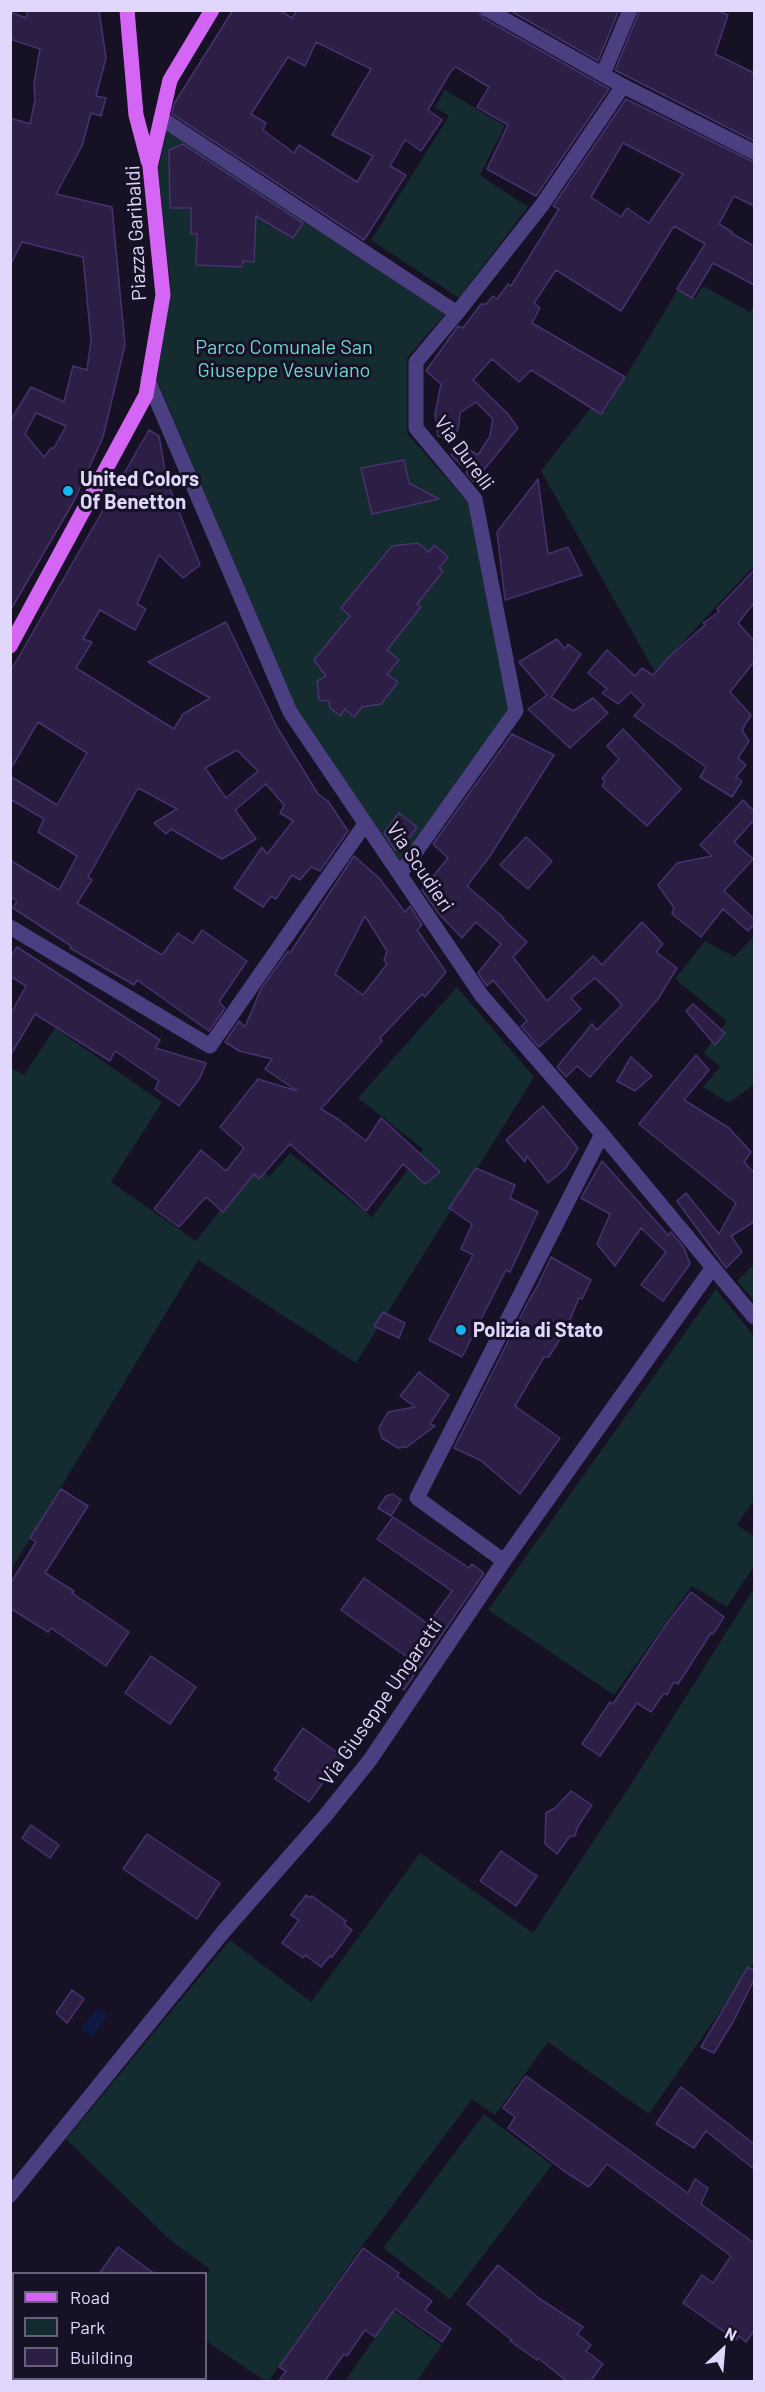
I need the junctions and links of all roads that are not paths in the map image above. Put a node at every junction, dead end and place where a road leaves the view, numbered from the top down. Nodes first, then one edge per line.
1 (128, 10) edge
2 (212, 10) edge
3 (488, 10) edge
4 (630, 10) edge
5 (603, 74) junction
6 (622, 86) junction
7 (161, 118) junction
8 (754, 152) edge
9 (150, 167) junction
10 (457, 313) junction
11 (147, 388) junction
12 (10, 646) edge
13 (365, 824) junction
14 (400, 874) junction
15 (10, 927) edge
16 (602, 1134) junction
17 (713, 1267) junction
18 (754, 1317) edge
19 (504, 1561) junction
20 (10, 2195) edge

1 - 9 main road
2 - 7 main road, Piazza Garibaldi
3 - 5 street
4 - 5 street
5 - 6 street
6 - 8 street
6 - 10 street, Via Durelli
7 - 9 main road, Piazza Garibaldi
7 - 10 street
9 - 11 main road, Piazza Garibaldi
10 - 14 street, Via Durelli
11 - 12 main road, Piazza Garibaldi
11 - 13 street, Via Scudieri
13 - 14 street, Via Scudieri
13 - 15 street
14 - 16 street, Via Scudieri
16 - 17 street, Via Scudieri
16 - 19 street
17 - 18 street, Via Scudieri
17 - 19 street, Via Giuseppe Ungaretti
19 - 20 street, Via Giuseppe Ungaretti

